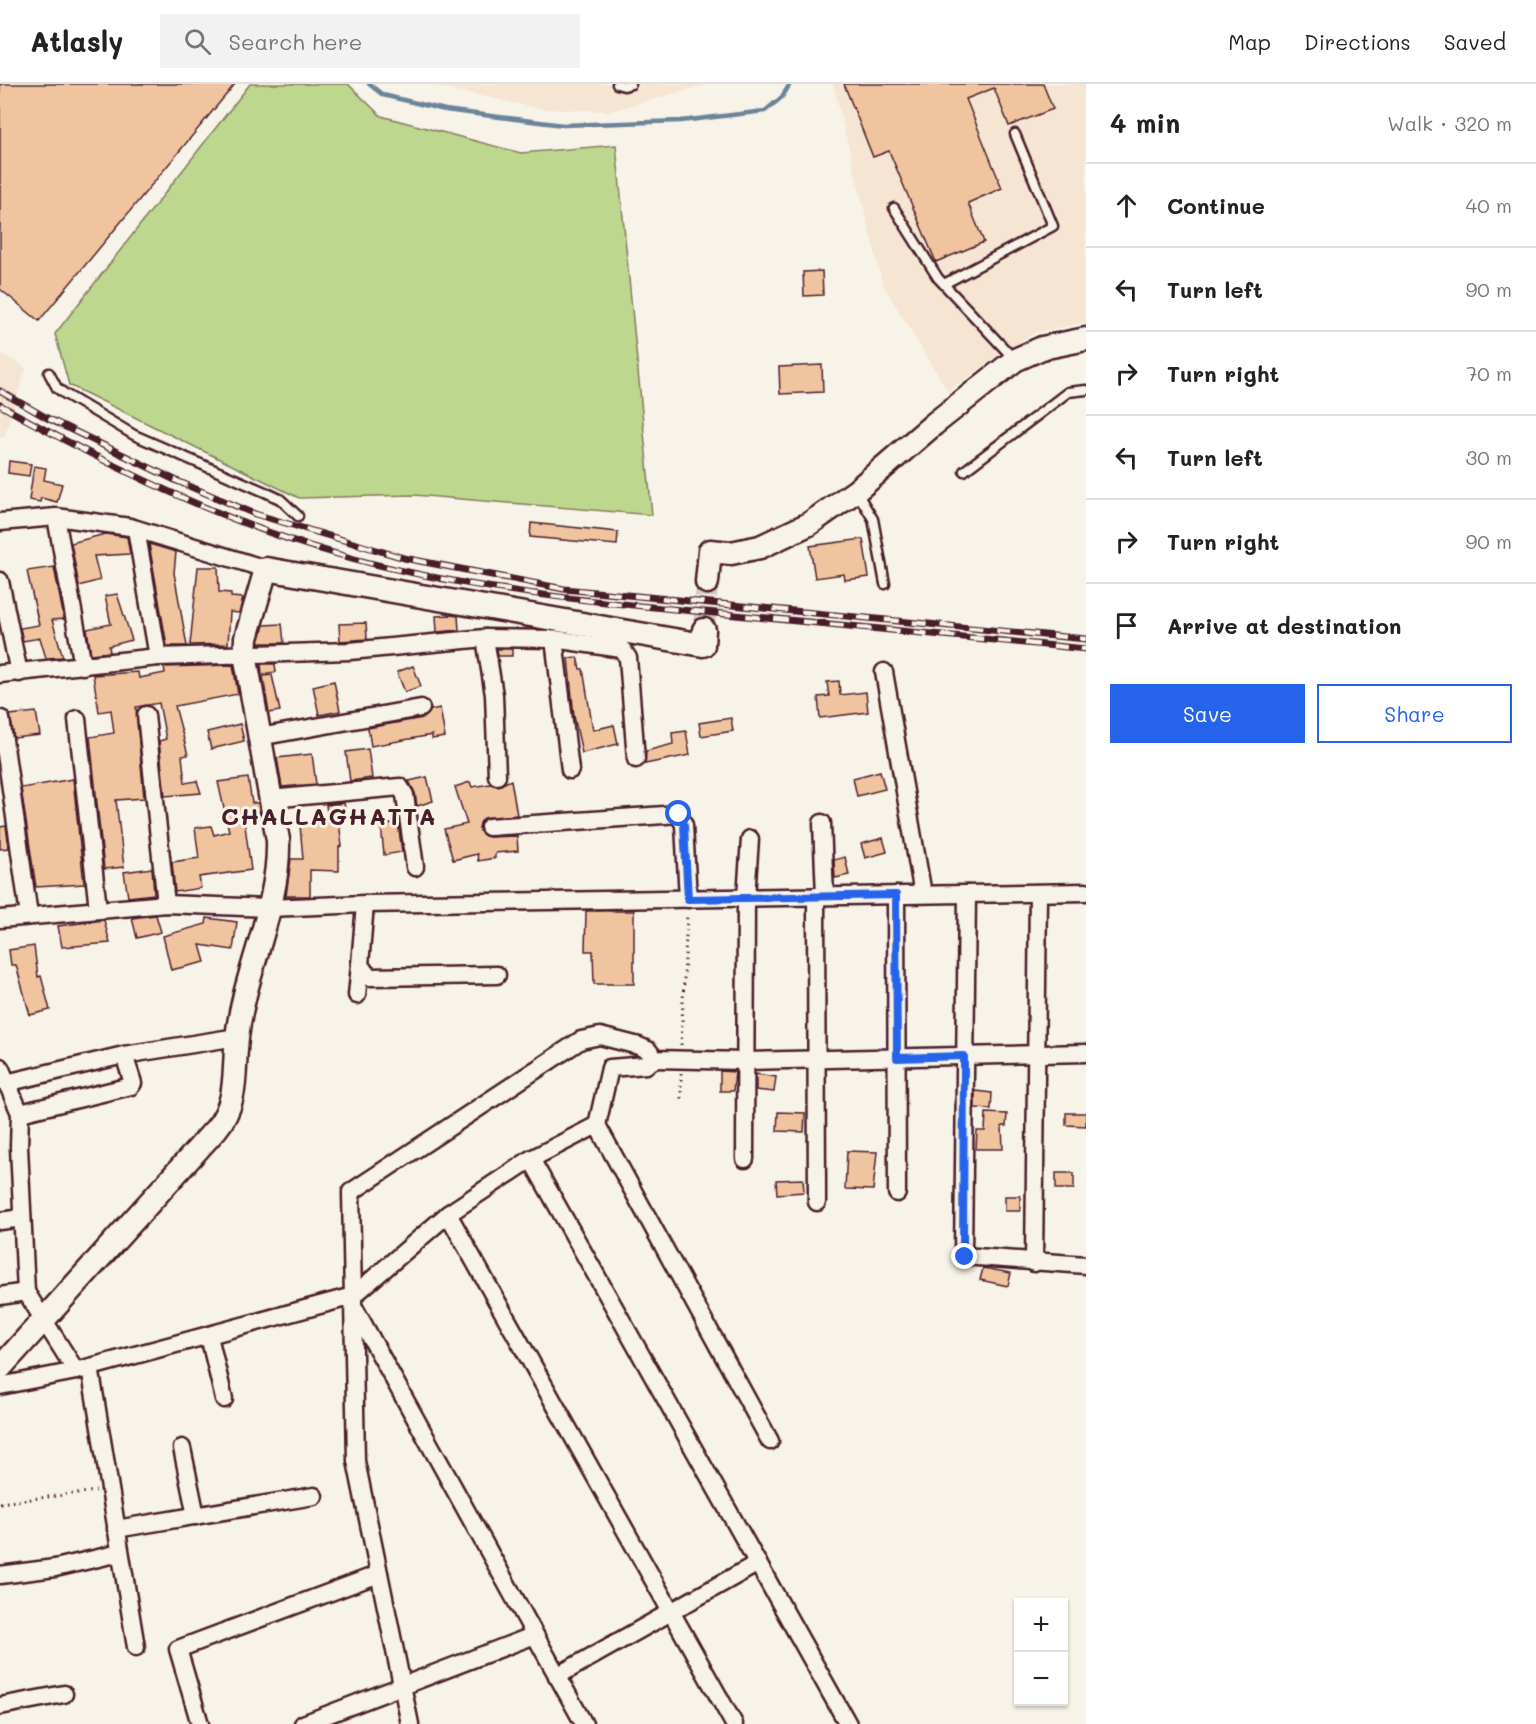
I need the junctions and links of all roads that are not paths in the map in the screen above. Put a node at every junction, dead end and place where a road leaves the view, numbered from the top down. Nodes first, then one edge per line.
1 (618, 84) edge
2 (631, 84) edge
3 (1015, 134) dead end
4 (894, 208) dead end
5 (944, 284) junction
6 (1086, 339) edge
7 (1015, 360) junction
8 (48, 373) dead end
9 (1086, 390) edge
10 (964, 471) dead end
11 (856, 491) junction
12 (298, 516) dead end
13 (56, 517) junction
14 (0, 522) edge
15 (136, 529) junction
16 (266, 569) junction
17 (0, 580) edge
18 (707, 582) tunnel mouth
19 (885, 584) dead end
20 (704, 630) dead end
21 (485, 638) junction
22 (554, 639) junction
23 (245, 654) junction
24 (158, 657) junction
25 (83, 666) junction
26 (884, 672) dead end
27 (19, 673) junction
28 (0, 674) edge
29 (421, 708) dead end
30 (146, 715) dead end
31 (1, 719) edge
32 (77, 719) dead end
33 (259, 737) junction
34 (636, 759) dead end
35 (570, 770) dead end
36 (497, 776) dead end
37 (270, 799) junction
38 (822, 823) dead end
39 (489, 827) dead end
40 (750, 839) dead end
41 (415, 867) dead end
42 (1086, 892) edge
43 (1038, 893) junction
44 (922, 894) junction
45 (967, 894) junction
46 (896, 895) junction
47 (821, 896) junction
48 (746, 897) junction
49 (688, 899) junction
50 (166, 904) junction
51 (365, 904) junction
52 (269, 908) junction
53 (98, 909) junction
54 (29, 915) junction
55 (0, 919) edge
56 (360, 965) junction
57 (497, 975) dead end
58 (357, 995) dead end
59 (237, 1037) junction
60 (611, 1041) junction
61 (1086, 1053) edge
62 (1037, 1054) junction
63 (124, 1055) junction
64 (964, 1056) junction
65 (897, 1058) junction
66 (656, 1059) junction
67 (817, 1059) junction
68 (745, 1061) junction
69 (610, 1068) junction
70 (4, 1082) edge
71 (20, 1113) junction
72 (597, 1125) junction
73 (745, 1158) dead end
74 (531, 1159) junction
75 (897, 1193) dead end
76 (817, 1202) dead end
77 (448, 1214) junction
78 (22, 1218) junction
79 (0, 1221) edge
80 (1034, 1263) junction
81 (1086, 1265) edge
82 (26, 1292) junction
83 (0, 1296) edge
84 (353, 1301) junction
85 (43, 1320) junction
86 (209, 1336) junction
87 (0, 1368) edge
88 (83, 1369) junction
89 (0, 1386) edge
90 (224, 1399) dead end
91 (770, 1441) dead end
92 (182, 1448) dead end
93 (315, 1496) dead end
94 (196, 1516) junction
95 (116, 1529) junction
96 (120, 1553) junction
97 (758, 1563) junction
98 (379, 1574) junction
99 (0, 1575) edge
100 (671, 1612) junction
101 (535, 1635) junction
102 (136, 1647) dead end
103 (557, 1676) junction
104 (402, 1686) junction
105 (64, 1694) dead end
106 (0, 1706) edge
107 (200, 1724) edge
108 (303, 1724) edge
109 (410, 1724) edge
110 (584, 1724) edge
111 (734, 1724) edge
112 (848, 1724) edge

1 - 2 lane
3 - 5 lane
4 - 5 lane
5 - 7 lane
6 - 7 street
7 - 11 street
8 - 12 lane
9 - 10 lane
11 - 18 street
11 - 19 lane
13 - 14 street
13 - 15 street
13 - 25 street
15 - 16 street
15 - 24 street
16 - 20 street
16 - 23 street
17 - 27 street
21 - 22 street
21 - 23 street
21 - 36 street
22 - 34 street
22 - 35 street
23 - 24 street
23 - 33 street
24 - 25 street
25 - 27 street
26 - 44 street
27 - 28 street
29 - 33 street
30 - 50 street
31 - 54 street
32 - 53 street
33 - 37 street
37 - 41 street
37 - 52 street
38 - 47 street
39 - 49 street
40 - 48 street
42 - 43 street
43 - 45 street
43 - 62 street
44 - 45 street
44 - 46 street
45 - 64 street
46 - 47 street
46 - 65 street
47 - 48 street
47 - 67 street
48 - 49 street
48 - 68 street
49 - 51 street
50 - 52 street
50 - 53 street
51 - 52 street
51 - 56 street
52 - 59 street
53 - 54 street
54 - 55 street
56 - 57 street
56 - 58 street
59 - 63 street
59 - 85 street
60 - 66 street
60 - 69 street
60 - 84 street
61 - 62 street
62 - 64 street
62 - 80 street
63 - 70 street
63 - 71 street
64 - 65 street
64 - 80 street
65 - 67 street
65 - 75 street
66 - 68 street
66 - 69 street
67 - 68 street
67 - 76 street
68 - 73 street
69 - 72 street
70 - 71 street
71 - 78 street
72 - 74 street
72 - 91 street
74 - 77 street
74 - 97 street
77 - 84 street
77 - 100 street
78 - 79 street
78 - 82 street
80 - 81 street
82 - 83 street
82 - 85 street
84 - 86 street
84 - 98 street
84 - 101 street
85 - 87 street
85 - 88 street
86 - 88 street
86 - 90 street
88 - 89 street
88 - 95 street
92 - 94 street
93 - 94 street
94 - 95 street
95 - 96 street
96 - 99 street
96 - 102 street
97 - 100 street
97 - 112 street
98 - 104 street
98 - 107 street
100 - 103 street
100 - 111 street
101 - 103 street
101 - 104 street
103 - 110 street
104 - 108 street
104 - 109 street
105 - 106 street

